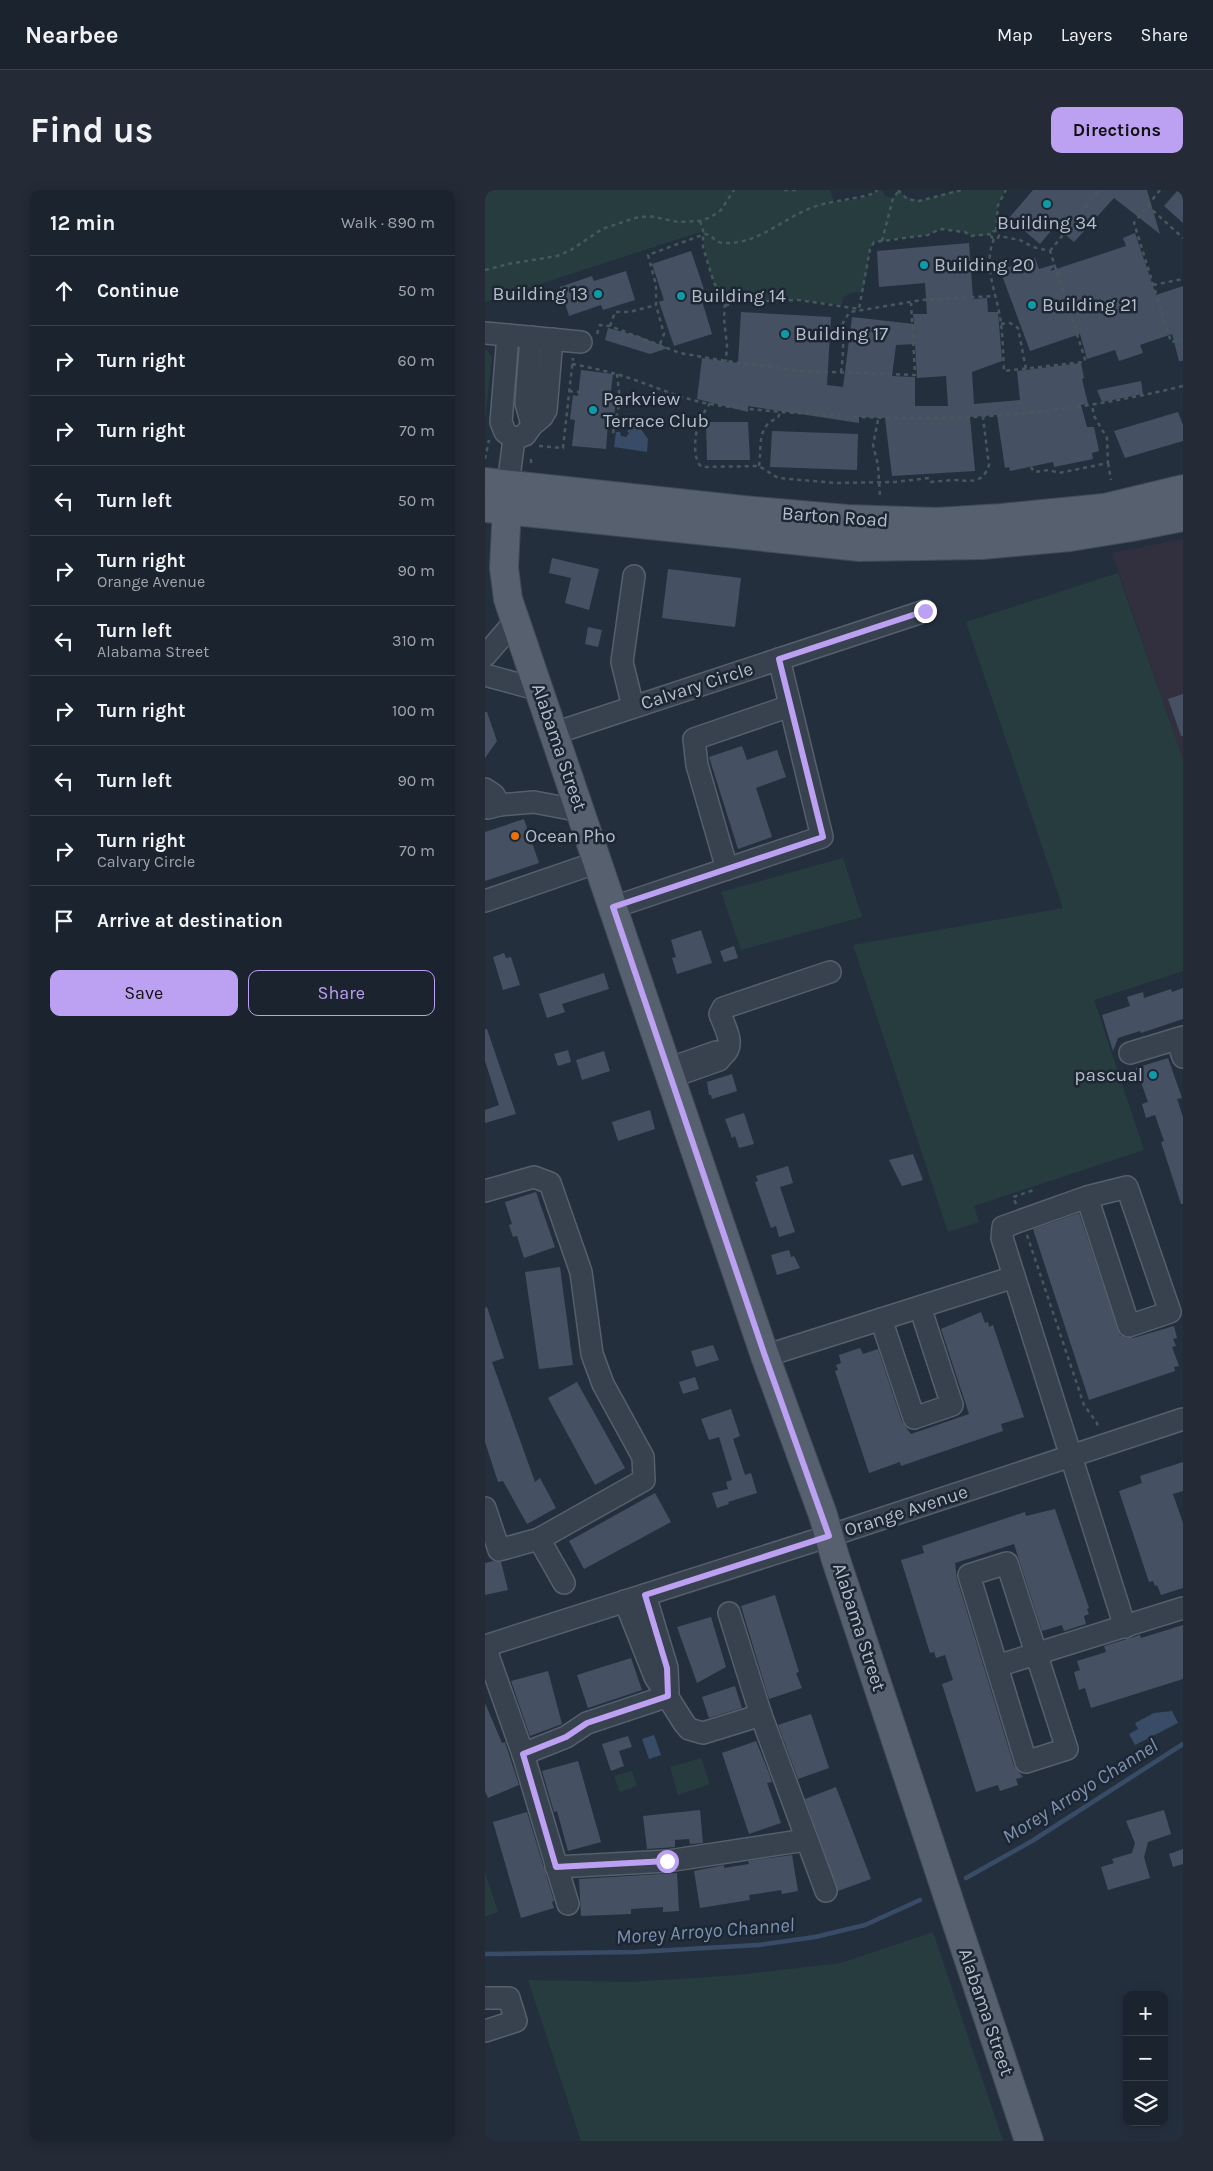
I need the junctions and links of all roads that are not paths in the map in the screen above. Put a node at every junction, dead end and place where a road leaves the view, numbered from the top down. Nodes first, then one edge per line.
1 (485, 333) edge
2 (508, 335) junction
3 (542, 338) junction
4 (585, 338) road end
5 (514, 439) junction
6 (1183, 489) edge
7 (496, 496) edge
8 (1183, 517) edge
9 (1069, 524) junction
10 (634, 576) dead end
11 (925, 611) dead end
12 (516, 620) junction
13 (485, 656) edge
14 (779, 659) junction
15 (485, 675) edge
16 (540, 690) junction
17 (790, 706) junction
18 (633, 707) junction
19 (555, 733) junction
20 (490, 801) edge
21 (581, 811) junction
22 (598, 862) junction
23 (727, 869) junction
24 (485, 901) edge
25 (613, 907) junction
26 (830, 972) dead end
27 (1181, 1044) edge
28 (1130, 1053) dead end
29 (669, 1073) junction
30 (485, 1191) edge
31 (1087, 1198) junction
32 (1014, 1277) junction
33 (920, 1307) junction
34 (881, 1319) junction
35 (765, 1356) junction
36 (1183, 1420) edge
37 (1072, 1456) junction
38 (485, 1508) edge
39 (829, 1536) junction
40 (539, 1539) junction
41 (492, 1552) edge
42 (564, 1583) dead end
43 (635, 1598) junction
44 (1183, 1608) edge
45 (729, 1614) dead end
46 (1125, 1627) junction
47 (485, 1647) edge
48 (1037, 1654) junction
49 (997, 1666) junction
50 (668, 1696) junction
51 (761, 1715) junction
52 (523, 1754) junction
53 (806, 1840) junction
54 (556, 1867) junction
55 (826, 1891) dead end
56 (568, 1904) dead end
57 (485, 1998) edge
58 (485, 2031) edge
59 (1029, 2141) edge

1 - 2 street
2 - 3 street
2 - 5 street
3 - 4 street
3 - 5 street
5 - 7 street
6 - 9 main road, Barton Road
7 - 9 main road, Barton Road
7 - 12 main road, Alabama Street
8 - 9 main road, Barton Road
10 - 18 street
11 - 14 street, Calvary Circle
12 - 13 street
12 - 16 main road, Alabama Street
14 - 17 street
14 - 18 street, Calvary Circle
15 - 16 street
16 - 19 main road, Alabama Street
17 - 23 street
17 - 23 street
18 - 19 street, Calvary Circle
19 - 21 main road, Alabama Street
20 - 21 street
21 - 22 main road, Alabama Street
22 - 24 street
22 - 25 main road, Alabama Street
23 - 25 street
25 - 29 main road, Alabama Street
26 - 29 street
27 - 28 street
29 - 35 main road, Alabama Street
30 - 40 street
31 - 31 street
31 - 32 street
32 - 33 street
32 - 37 street
33 - 34 street
33 - 34 street
34 - 35 street
35 - 39 main road, Alabama Street
36 - 37 street, Orange Avenue
37 - 39 street, Orange Avenue
37 - 46 street
38 - 41 street
39 - 43 street, Orange Avenue
39 - 59 main road, Alabama Street
40 - 41 street
40 - 42 street
43 - 47 street, Orange Avenue
43 - 50 street
44 - 46 street
45 - 51 street
46 - 48 street
47 - 52 street
48 - 49 street
48 - 49 street
48 - 49 street
50 - 51 street
50 - 52 street
51 - 53 street
52 - 54 street
53 - 54 street
53 - 55 street
54 - 56 street
57 - 58 street

